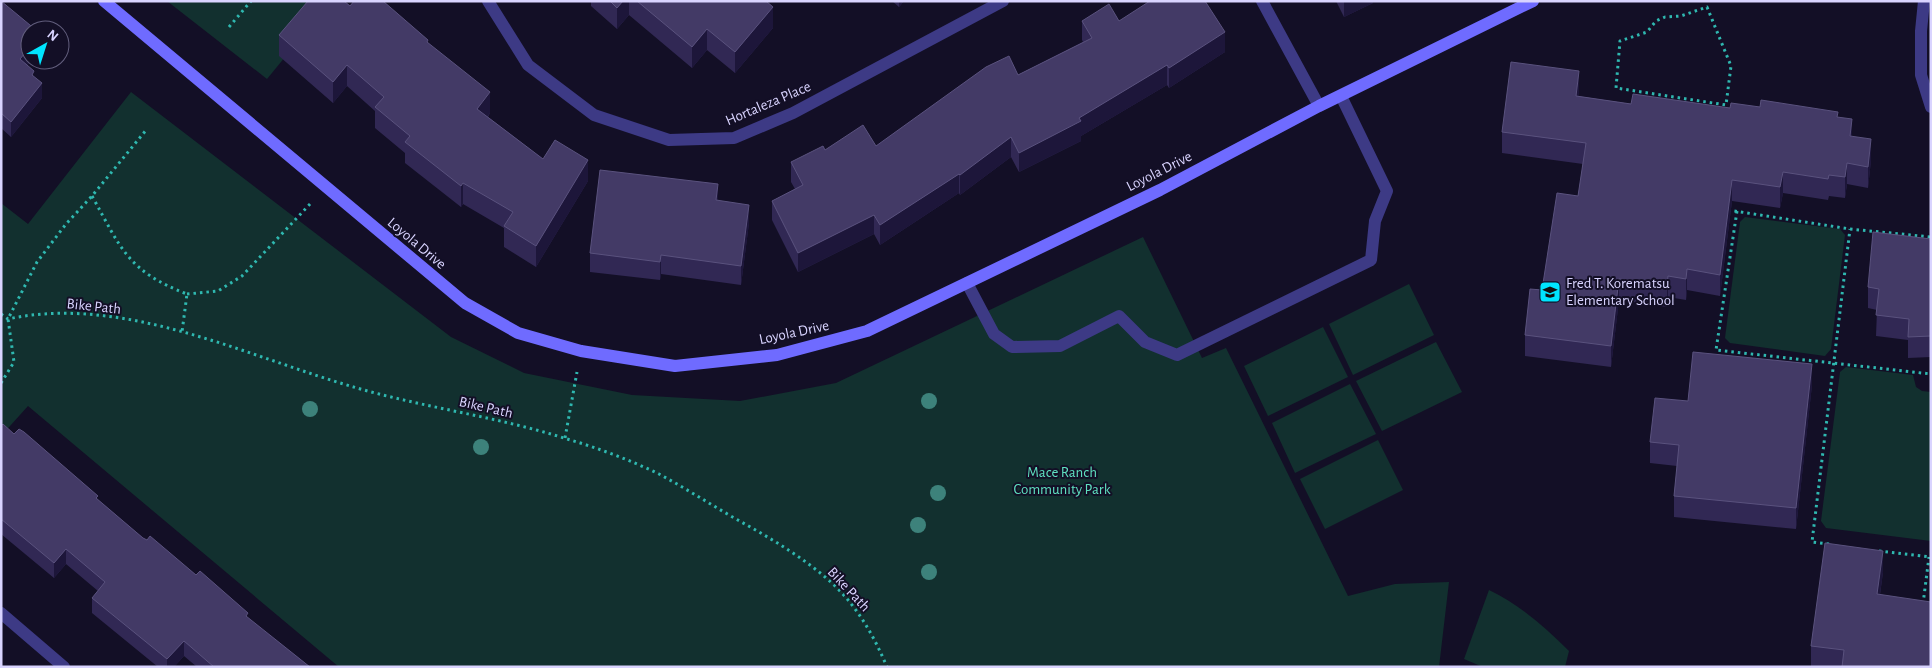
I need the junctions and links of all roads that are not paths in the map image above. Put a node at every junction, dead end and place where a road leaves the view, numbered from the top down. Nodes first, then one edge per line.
1 (104, 1) edge
2 (488, 1) edge
3 (1003, 1) edge
4 (1262, 1) edge
5 (1533, 1) edge
6 (1924, 1) edge
7 (1341, 96) junction
8 (1319, 106) junction
9 (1931, 107) edge
10 (967, 283) junction
11 (1, 613) edge
12 (64, 667) edge

1 - 10 street, Loyola Drive
2 - 3 street, Hortaleza Place
4 - 8 street
5 - 7 street, Loyola Drive
6 - 9 street
7 - 8 street, Loyola Drive
7 - 10 street
8 - 10 street, Loyola Drive
11 - 12 street

